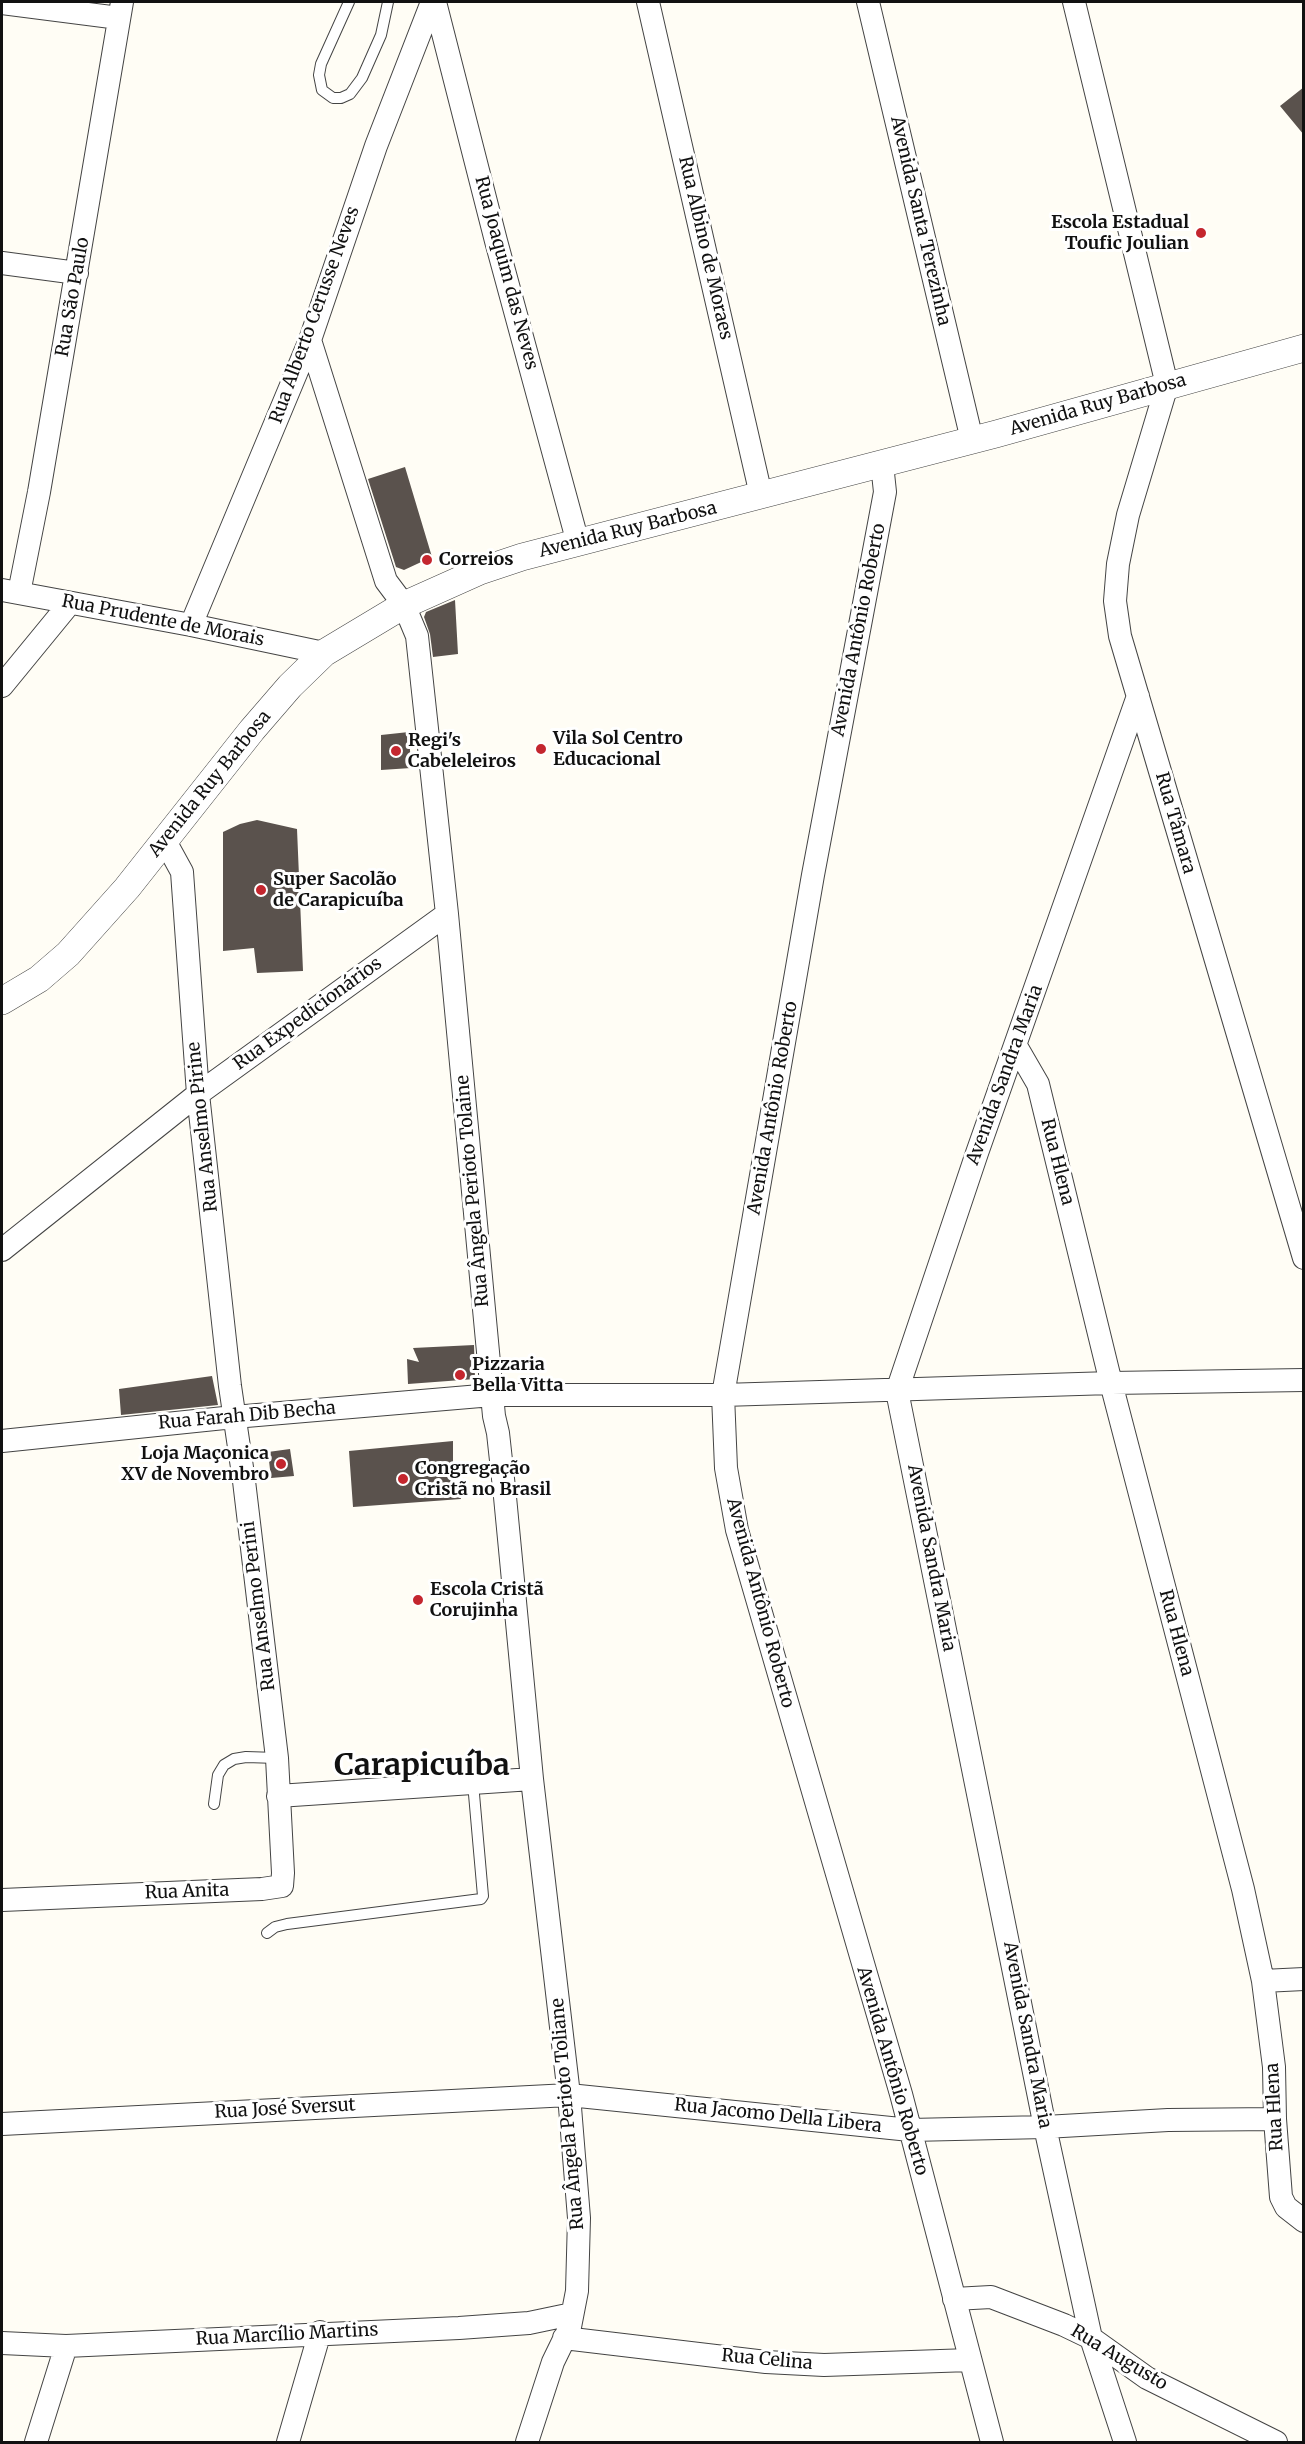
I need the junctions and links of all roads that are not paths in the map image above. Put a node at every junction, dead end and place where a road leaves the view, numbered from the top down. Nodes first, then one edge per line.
1 (349, 2) edge
2 (388, 2) edge
3 (434, 2) edge
4 (648, 2) edge
5 (868, 2) edge
6 (1074, 2) edge
7 (2, 3) edge
8 (121, 10) edge
9 (2, 263) edge
10 (77, 273) junction
11 (310, 340) junction
12 (1304, 348) edge
13 (1167, 385) junction
14 (972, 440) junction
15 (882, 464) junction
16 (761, 495) junction
17 (578, 543) junction
18 (10, 591) edge
19 (70, 603) junction
20 (404, 605) junction
21 (191, 625) junction
22 (324, 653) junction
23 (2, 686) edge
24 (1138, 696) junction
25 (165, 841) junction
26 (447, 914) junction
27 (2, 1001) edge
28 (1016, 1046) junction
29 (198, 1094) junction
30 (2, 1250) edge
31 (1304, 1258) edge
32 (1304, 1380) edge
33 (1111, 1383) junction
34 (897, 1391) junction
35 (492, 1395) junction
36 (723, 1395) junction
37 (234, 1417) junction
38 (2, 1441) edge
39 (277, 1758) junction
40 (532, 1779) junction
41 (473, 1783) junction
42 (278, 1796) junction
43 (214, 1804) dead end
44 (2, 1900) edge
45 (267, 1933) dead end
46 (1304, 1979) edge
47 (1263, 1981) junction
48 (570, 2095) junction
49 (1275, 2119) junction
50 (2, 2124) edge
51 (1045, 2127) junction
52 (910, 2130) junction
53 (1304, 2221) edge
54 (954, 2299) junction
55 (572, 2314) junction
56 (320, 2332) junction
57 (564, 2338) junction
58 (1091, 2338) junction
59 (2, 2343) edge
60 (66, 2346) junction
61 (970, 2360) junction
62 (36, 2442) edge
63 (288, 2442) edge
64 (527, 2442) edge
65 (992, 2442) edge
66 (1125, 2442) edge
67 (1276, 2442) edge

1 - 2 lane
3 - 11 street, Rua Alberto Cerusse Neves
3 - 17 street, Rua Joaquim das Neves
4 - 16 street, Rua Albino de Moraes
5 - 14 street, Avenida Santa Terezinha
6 - 13 street
7 - 8 street
8 - 10 street, Rua São Paulo
9 - 10 street
10 - 18 street, Rua São Paulo
11 - 20 street, Rua Ângela Perioto Tolaine
11 - 21 street, Rua Alberto Cerusse Neves
12 - 13 street, Avenida Ruy Barbosa
13 - 14 street, Avenida Ruy Barbosa
13 - 24 street, Rua Tâmara
14 - 15 street, Avenida Ruy Barbosa
15 - 16 street, Avenida Ruy Barbosa
15 - 36 street, Avenida Antônio Roberto
16 - 17 street, Avenida Ruy Barbosa
17 - 20 street, Avenida Ruy Barbosa
18 - 19 street, Rua Prudente de Morais
19 - 21 street, Rua Prudente de Morais
19 - 23 street
20 - 22 street, Avenida Ruy Barbosa
20 - 26 street, Rua Ângela Perioto Tolaine
21 - 22 street, Rua Prudente de Morais
22 - 25 street, Avenida Ruy Barbosa
24 - 28 street, Avenida Sandra Maria
24 - 31 street, Rua Tâmara
25 - 27 street, Avenida Ruy Barbosa
25 - 29 street, Rua Anselmo Pirine
26 - 29 street, Rua Expedicionários
26 - 35 street, Rua Ângela Perioto Tolaine
28 - 33 street, Rua Hlena
28 - 34 street, Avenida Sandra Maria
29 - 30 street, Rua Expedicionários
29 - 37 street, Rua Anselmo Pirine
32 - 33 street, Rua Farah Dib Becha
33 - 34 street, Rua Farah Dib Becha
33 - 47 street, Rua Hlena
34 - 36 street, Rua Farah Dib Becha
34 - 51 street, Avenida Sandra Maria
35 - 36 street, Rua Farah Dib Becha
35 - 37 street, Rua Farah Dib Becha
35 - 40 street, Rua Ângela Perioto Tolaine
36 - 52 street, Avenida Antônio Roberto
37 - 38 street, Rua Farah Dib Becha
37 - 39 street, Rua Anselmo Perini
39 - 42 street, Rua Anselmo Perini
39 - 43 lane
40 - 41 street
40 - 48 street, Rua Ângela Perioto Toliane
41 - 42 street
41 - 45 lane
42 - 44 street, Rua Anita
46 - 47 street
47 - 49 street, Rua Hlena
48 - 50 street, Rua José Sversut
48 - 52 street, Rua Jacomo Della Libera
48 - 55 street, Rua Ângela Perioto Toliane
49 - 51 street, Rua Jacomo Della Libera
49 - 53 street, Rua Hlena
51 - 52 street, Rua Jacomo Della Libera
51 - 58 street, Avenida Sandra Maria
52 - 54 street, Avenida Antônio Roberto
54 - 58 street, Rua Augusto
54 - 61 street, Avenida Antônio Roberto
55 - 56 street, Rua Marcílio Martins
55 - 57 street, Rua Ângela Perioto Toliane
56 - 60 street, Rua Marcílio Martins
56 - 63 street
57 - 61 street, Rua Celina
57 - 64 street, Rua Ângela Perioto Toliane
58 - 66 street, Avenida Sandra Maria
58 - 67 street, Rua Augusto
59 - 60 street, Rua Marcílio Martins
60 - 62 street
61 - 65 street, Avenida Antônio Roberto

